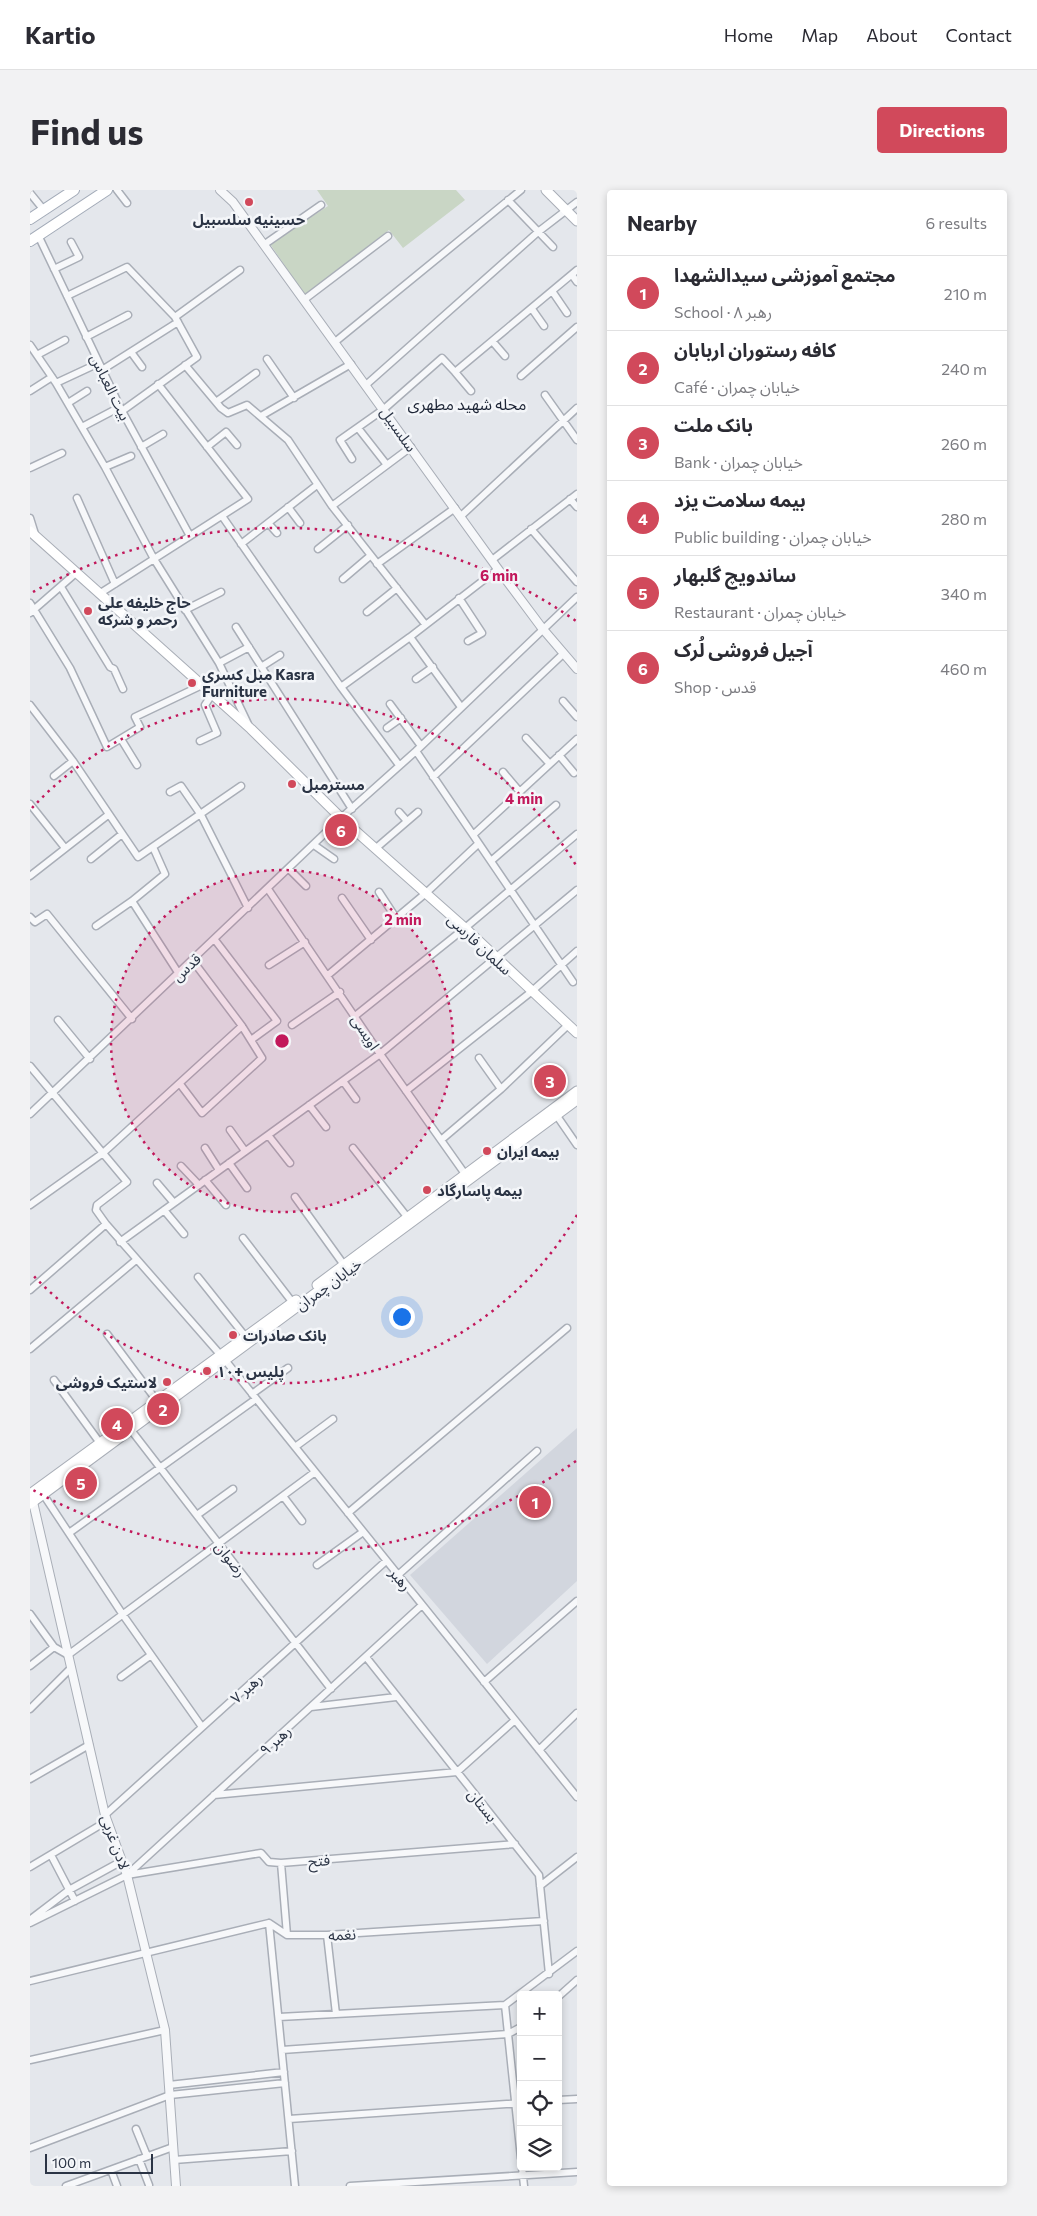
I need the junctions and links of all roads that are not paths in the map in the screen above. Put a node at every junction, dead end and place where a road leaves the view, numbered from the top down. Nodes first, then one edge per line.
1 (74, 190) edge
2 (107, 190) edge
3 (117, 190) edge
4 (520, 190) edge
5 (546, 190) edge
6 (225, 191) edge
7 (30, 193) edge
8 (508, 200) junction
9 (577, 202) edge
10 (127, 204) dead end
11 (321, 205) dead end
12 (43, 209) junction
13 (567, 211) junction
14 (30, 219) edge
15 (577, 221) edge
16 (538, 232) junction
17 (388, 236) dead end
18 (34, 238) edge
19 (71, 242) dead end
20 (264, 244) junction
21 (553, 247) dead end
22 (54, 269) junction
23 (240, 270) dead end
24 (574, 272) edge
25 (577, 282) edge
26 (552, 292) junction
27 (67, 296) junction
28 (304, 299) junction
29 (532, 309) junction
30 (567, 313) dead end
31 (128, 315) dead end
32 (176, 320) junction
33 (544, 326) dead end
34 (577, 327) edge
35 (86, 337) junction
36 (65, 340) dead end
37 (335, 342) junction
38 (493, 342) junction
39 (30, 345) edge
40 (131, 352) junction
41 (37, 355) junction
42 (505, 356) dead end
43 (267, 359) dead end
44 (351, 364) junction
45 (185, 365) junction
46 (100, 366) junction
47 (142, 367) dead end
48 (455, 372) junction
49 (256, 373) dead end
50 (521, 376) dead end
51 (54, 380) junction
52 (158, 384) junction
53 (367, 384) junction
54 (30, 391) edge
55 (471, 391) dead end
56 (87, 392) dead end
57 (545, 395) dead end
58 (294, 398) junction
59 (216, 402) junction
60 (68, 403) junction
61 (577, 408) edge
62 (121, 409) junction
63 (384, 409) junction
64 (261, 416) junction
65 (563, 420) junction
66 (82, 427) junction
67 (358, 428) junction
68 (163, 434) dead end
69 (577, 440) edge
70 (237, 445) dead end
71 (141, 447) junction
72 (207, 447) junction
73 (411, 447) junction
74 (62, 453) dead end
75 (131, 456) dead end
76 (352, 458) dead end
77 (387, 465) junction
78 (105, 467) junction
79 (30, 468) edge
80 (317, 485) junction
81 (577, 494) edge
82 (77, 498) dead end
83 (570, 499) junction
84 (332, 506) junction
85 (288, 507) junction
86 (577, 507) edge
87 (455, 508) junction
88 (222, 516) junction
89 (461, 516) junction
90 (30, 518) edge
91 (268, 523) junction
92 (300, 523) dead end
93 (348, 525) junction
94 (531, 529) junction
95 (33, 533) edge
96 (277, 533) dead end
97 (190, 536) junction
98 (241, 544) junction
99 (318, 549) dead end
100 (370, 556) junction
101 (154, 559) junction
102 (492, 560) junction
103 (377, 564) junction
104 (498, 569) junction
105 (77, 572) junction
106 (343, 579) dead end
107 (577, 582) edge
108 (114, 584) junction
109 (61, 587) junction
110 (397, 588) junction
111 (221, 592) dead end
112 (100, 594) junction
113 (577, 597) edge
114 (459, 598) junction
115 (30, 604) edge
116 (185, 610) junction
117 (32, 612) edge
118 (367, 612) dead end
119 (425, 624) junction
120 (236, 627) dead end
121 (542, 628) junction
122 (410, 638) junction
123 (468, 641) dead end
124 (249, 647) junction
125 (563, 654) junction
126 (280, 655) dead end
127 (219, 663) junction
128 (262, 666) junction
129 (432, 666) junction
130 (577, 670) edge
131 (416, 680) dead end
132 (200, 686) junction
133 (341, 687) junction
134 (123, 689) dead end
135 (211, 696) junction
136 (563, 701) dead end
137 (390, 704) dead end
138 (30, 705) edge
139 (461, 707) junction
140 (577, 717) edge
141 (400, 718) junction
142 (387, 728) dead end
143 (251, 729) junction
144 (121, 738) junction
145 (526, 738) dead end
146 (577, 739) edge
147 (200, 741) dead end
148 (418, 748) junction
149 (560, 755) junction
150 (73, 761) junction
151 (549, 763) junction
152 (137, 765) dead end
153 (400, 765) junction
154 (503, 772) dead end
155 (574, 773) dead end
156 (54, 776) dead end
157 (433, 777) junction
158 (241, 786) dead end
159 (519, 791) junction
160 (170, 792) dead end
161 (30, 804) edge
162 (556, 805) dead end
163 (352, 808) junction
164 (399, 812) dead end
165 (418, 812) dead end
166 (108, 815) junction
167 (201, 815) junction
168 (341, 818) junction
169 (407, 821) junction
170 (122, 834) junction
171 (577, 834) edge
172 (473, 835) junction
173 (478, 844) junction
174 (314, 845) junction
175 (153, 847) junction
176 (65, 848) junction
177 (375, 849) junction
178 (91, 859) dead end
179 (334, 859) dead end
180 (490, 861) junction
181 (289, 869) junction
182 (30, 876) edge
183 (306, 886) dead end
184 (268, 889) junction
185 (511, 890) junction
186 (577, 890) edge
187 (379, 892) dead end
188 (426, 893) junction
189 (342, 898) dead end
190 (132, 901) junction
191 (248, 908) junction
192 (30, 917) edge
193 (396, 918) junction
194 (96, 926) dead end
195 (535, 926) junction
196 (465, 928) junction
197 (215, 940) junction
198 (371, 940) junction
199 (305, 942) junction
200 (577, 951) edge
201 (496, 959) junction
202 (194, 961) junction
203 (269, 964) dead end
204 (561, 964) junction
205 (179, 974) junction
206 (328, 975) junction
207 (573, 982) dead end
208 (340, 992) junction
209 (531, 992) junction
210 (355, 1016) junction
211 (132, 1019) junction
212 (58, 1020) dead end
213 (292, 1024) dead end
214 (568, 1025) junction
215 (242, 1026) junction
216 (577, 1033) edge
217 (253, 1042) junction
218 (380, 1054) junction
219 (479, 1058) dead end
220 (90, 1059) junction
221 (30, 1066) edge
222 (343, 1080) junction
223 (180, 1084) junction
224 (501, 1089) junction
225 (406, 1091) junction
226 (54, 1093) junction
227 (576, 1093) edge
228 (356, 1099) dead end
229 (309, 1105) junction
230 (30, 1114) edge
231 (557, 1116) junction
232 (326, 1126) dead end
233 (230, 1130) dead end
234 (268, 1134) junction
235 (441, 1140) junction
236 (577, 1144) edge
237 (205, 1148) dead end
238 (353, 1148) dead end
239 (245, 1151) junction
240 (103, 1154) junction
241 (290, 1162) dead end
242 (229, 1163) junction
243 (181, 1166) dead end
244 (219, 1170) junction
245 (465, 1174) junction
246 (205, 1180) junction
247 (157, 1183) dead end
248 (198, 1185) junction
249 (246, 1188) dead end
250 (295, 1196) dead end
251 (174, 1203) junction
252 (30, 1205) edge
253 (226, 1205) dead end
254 (164, 1210) junction
255 (408, 1218) junction
256 (106, 1224) junction
257 (184, 1234) dead end
258 (242, 1238) dead end
259 (120, 1242) junction
260 (136, 1260) junction
261 (344, 1265) junction
262 (198, 1277) dead end
263 (30, 1290) edge
264 (293, 1303) junction
265 (567, 1328) dead end
266 (108, 1334) dead end
267 (245, 1336) junction
268 (30, 1348) edge
269 (222, 1357) junction
270 (288, 1368) dead end
271 (54, 1380) dead end
272 (254, 1397) junction
273 (157, 1401) junction
274 (333, 1419) dead end
275 (131, 1430) junction
276 (100, 1443) junction
277 (295, 1447) junction
278 (537, 1451) dead end
279 (160, 1467) junction
280 (314, 1472) junction
281 (233, 1489) dead end
282 (43, 1494) junction
283 (282, 1496) junction
284 (31, 1497) edge
285 (348, 1514) junction
286 (197, 1515) junction
287 (302, 1521) dead end
288 (363, 1532) junction
289 (69, 1533) junction
290 (219, 1544) junction
291 (386, 1561) junction
292 (316, 1565) dead end
293 (398, 1575) junction
294 (577, 1601) edge
295 (422, 1605) junction
296 (30, 1614) edge
297 (123, 1615) junction
298 (296, 1643) junction
299 (54, 1647) junction
300 (68, 1655) junction
301 (151, 1655) junction
302 (366, 1657) junction
303 (30, 1666) edge
304 (71, 1668) junction
305 (121, 1677) dead end
306 (484, 1682) junction
307 (331, 1689) junction
308 (396, 1697) junction
309 (310, 1708) junction
310 (30, 1709) edge
311 (577, 1713) edge
312 (515, 1720) junction
313 (202, 1727) junction
314 (89, 1745) junction
315 (539, 1750) junction
316 (457, 1772) junction
317 (30, 1779) edge
318 (214, 1795) junction
319 (577, 1797) edge
320 (106, 1818) junction
321 (515, 1844) junction
322 (50, 1855) junction
323 (577, 1857) edge
324 (122, 1861) junction
325 (281, 1863) junction
326 (30, 1867) edge
327 (128, 1875) junction
328 (540, 1886) junction
329 (69, 1890) junction
330 (74, 1901) junction
331 (30, 1921) edge
332 (544, 1921) junction
333 (269, 1923) junction
334 (287, 1935) junction
335 (327, 1935) junction
336 (577, 1951) edge
337 (147, 1953) junction
338 (548, 1974) junction
339 (577, 1980) edge
340 (30, 1981) edge
341 (562, 1993) edge
342 (504, 2005) junction
343 (336, 2014) junction
344 (279, 2017) junction
345 (517, 2029) edge
346 (165, 2030) junction
347 (508, 2034) junction
348 (282, 2050) junction
349 (30, 2060) edge
350 (284, 2072) junction
351 (285, 2082) junction
352 (169, 2085) junction
353 (170, 2095) junction
354 (517, 2096) edge
355 (577, 2099) edge
356 (562, 2100) edge
357 (517, 2103) edge
358 (289, 2119) junction
359 (136, 2129) dead end
360 (173, 2146) junction
361 (30, 2148) edge
362 (292, 2151) junction
363 (147, 2156) junction
364 (139, 2159) junction
365 (174, 2160) junction
366 (111, 2170) junction
367 (522, 2171) edge
368 (577, 2172) edge
369 (149, 2185) edge
370 (66, 2186) edge
371 (117, 2186) edge
372 (176, 2186) edge
373 (295, 2186) edge
374 (350, 2186) edge
375 (524, 2186) edge

1 - 12 main road
2 - 18 main road
3 - 10 street
4 - 8 street
5 - 13 main road
6 - 20 street, سلسبیل
7 - 12 street
8 - 16 street
8 - 37 street
9 - 13 street
11 - 20 street
12 - 14 main road
13 - 15 main road
13 - 16 street
16 - 21 street
16 - 53 street
17 - 28 street
18 - 22 street, بیت العباس
19 - 22 street
20 - 28 street, سلسبیل
22 - 27 street, بیت العباس
23 - 32 street
24 - 25 street
24 - 26 street
26 - 29 street
26 - 30 street
27 - 32 street
27 - 35 street, بیت العباس
28 - 37 street, سلسبیل
29 - 33 street
29 - 38 street
31 - 35 street
32 - 40 street
32 - 45 street
34 - 50 street
35 - 46 street, بیت العباس
36 - 41 street
37 - 44 street, سلسبیل
38 - 42 street
38 - 48 street
39 - 41 street
40 - 46 street
40 - 47 street
41 - 51 street
43 - 58 street
44 - 53 street, سلسبیل
44 - 58 street
45 - 52 street
45 - 59 street
46 - 51 street
46 - 62 street, بیت العباس
48 - 55 street
48 - 63 street
49 - 59 street
51 - 54 street
51 - 60 street
52 - 62 street
52 - 72 street
53 - 63 street, سلسبیل
56 - 60 street
57 - 65 street
58 - 64 street
59 - 64 street
60 - 66 street
61 - 65 street
62 - 66 street
62 - 71 street, بیت العباس
63 - 67 street
63 - 73 street, سلسبیل
64 - 80 street
65 - 69 street
65 - 89 street
66 - 78 street
67 - 76 street
67 - 77 street
68 - 71 street
70 - 72 street
71 - 97 street, بیت العباس
72 - 88 street
73 - 77 street
73 - 87 street, سلسبیل
74 - 79 street
75 - 78 street
77 - 84 street
78 - 101 street
80 - 84 street
80 - 85 street
81 - 83 street
82 - 108 street
83 - 86 street
83 - 94 street
84 - 93 street
85 - 91 street
85 - 92 street
87 - 89 street, سلسبیل
87 - 103 street
88 - 97 street
88 - 98 street
89 - 102 street, سلسبیل
90 - 95 street
91 - 96 street
91 - 98 street
93 - 99 street
93 - 100 street
94 - 102 street
94 - 107 street
95 - 105 main road, سلمان فارسی
97 - 101 street
98 - 133 street
100 - 103 street
100 - 106 street
101 - 108 street
101 - 116 street
102 - 104 street, سلسبیل
103 - 110 street
104 - 114 street
104 - 121 street, سلسبیل
105 - 109 street
105 - 112 main road, سلمان فارسی
108 - 112 street
109 - 117 street
109 - 134 street
110 - 118 street
110 - 119 street
111 - 116 street
112 - 132 main road, سلمان فارسی
113 - 121 street, قدس
114 - 119 street
114 - 123 street
115 - 117 street
116 - 127 street
117 - 144 street
119 - 122 street
120 - 124 street
121 - 125 street, سلسبیل
121 - 139 street, قدس
122 - 129 street
122 - 133 street
124 - 127 street
124 - 128 street
125 - 130 street, سلسبیل
125 - 157 street
126 - 128 street
127 - 143 street
128 - 163 street
129 - 131 street
129 - 139 street
132 - 135 main road, سلمان فارسی
132 - 144 street
133 - 153 street
135 - 143 main road, سلمان فارسی
135 - 147 street
136 - 140 street
137 - 141 street
138 - 150 street
139 - 148 street, قدس
141 - 142 street
141 - 148 street
143 - 168 main road, سلمان فارسی
144 - 152 street
145 - 151 street
146 - 149 street
148 - 153 street, قدس
148 - 157 street
149 - 151 street
149 - 155 street
150 - 156 street
150 - 166 street
151 - 159 street
153 - 163 street, قدس
154 - 159 street
157 - 172 street
158 - 167 street
159 - 172 street
160 - 167 street
161 - 176 street
162 - 180 street
163 - 168 street, قدس
164 - 169 street
165 - 169 street
166 - 170 street
166 - 176 street
167 - 175 street
167 - 191 street
168 - 174 street, قدس
168 - 177 main road, سلمان فارسی
169 - 177 street
170 - 175 street
170 - 178 street
171 - 185 street
172 - 173 street
173 - 180 street
173 - 188 street
174 - 179 street
174 - 181 street, قدس
175 - 190 street
176 - 182 street
177 - 188 main road, سلمان فارسی
180 - 185 street
181 - 183 street
181 - 184 street, قدس
184 - 191 street, قدس
184 - 199 street, اویسی
185 - 195 street
185 - 196 street
186 - 195 street
187 - 193 street
188 - 193 street
188 - 196 main road, سلمان فارسی
189 - 198 street
190 - 194 street
190 - 205 street
191 - 197 street, قدس
192 - 211 street
193 - 198 street
195 - 201 street
195 - 204 street
196 - 201 main road, سلمان فارسی
196 - 210 street
197 - 202 street, قدس
197 - 217 street
198 - 206 street
199 - 203 street
199 - 206 street, اویسی
200 - 204 street
201 - 209 main road, سلمان فارسی
201 - 218 street
202 - 205 street, قدس
202 - 215 street
204 - 207 street
204 - 209 street
205 - 211 street, قدس
206 - 208 street, اویسی
208 - 210 street, اویسی
208 - 213 street
209 - 214 main road, سلمان فارسی
209 - 225 street
210 - 218 street, اویسی
211 - 220 street, قدس
212 - 220 street
214 - 216 main road, سلمان فارسی
214 - 224 street
215 - 217 street
215 - 223 street
217 - 223 street
218 - 222 street
218 - 225 street, اویسی
219 - 224 street
220 - 226 street, قدس
221 - 226 street
222 - 228 street
222 - 229 street
223 - 240 street
224 - 235 street
225 - 235 street, اویسی
226 - 230 street, قدس
226 - 240 street
227 - 231 main road, خیابان چمران
227 - 245 main road, خیابان چمران
229 - 232 street
229 - 234 street
231 - 236 street
231 - 269 main road, خیابان چمران
233 - 239 street
234 - 239 street
234 - 241 street
235 - 245 street, اویسی
237 - 244 street
238 - 255 street
239 - 242 street
240 - 252 street
240 - 256 street, رهبر
242 - 244 street
242 - 249 street
243 - 248 street
244 - 246 street
245 - 255 main road, خیابان چمران
246 - 248 street
246 - 253 street
247 - 251 street
248 - 251 street
250 - 261 street
251 - 254 street
254 - 257 street
254 - 259 street
255 - 261 main road, خیابان چمران
256 - 259 street, رهبر
256 - 263 street
258 - 264 street
259 - 260 street, رهبر
260 - 268 street
260 - 269 street, رهبر
261 - 264 main road, خیابان چمران
262 - 267 street
264 - 267 main road, خیابان چمران
265 - 285 street
266 - 273 street
267 - 269 main road, خیابان چمران
269 - 272 street, رهبر
269 - 273 main road, خیابان چمران
269 - 275 main road, خیابان چمران
270 - 272 street
271 - 276 street
272 - 277 street, رهبر
272 - 279 street
273 - 276 main road, خیابان چمران
274 - 277 street
275 - 279 street, رضوان
275 - 282 main road, خیابان چمران
276 - 284 main road, خیابان چمران
277 - 280 street, رهبر
278 - 293 street
279 - 286 street, رضوان
279 - 289 street
280 - 283 street
280 - 285 street, رهبر
281 - 286 street
282 - 284 main road, خیابان چمران
282 - 289 street
283 - 287 street
283 - 290 street
284 - 300 street, لادن غربی
285 - 288 street, رهبر
286 - 290 street, رضوان
288 - 291 street, رهبر
288 - 292 street
289 - 297 street
290 - 297 street
290 - 298 street, رضوان
291 - 293 street, رهبر
291 - 298 street, رهبر ۷
293 - 295 street, رهبر
294 - 306 street
295 - 302 street, رهبر ۹
295 - 306 street, رهبر
296 - 299 street
297 - 300 street
297 - 301 street
298 - 307 street, رضوان
298 - 313 street, رهبر ۷
299 - 300 street
299 - 303 street
300 - 304 street, لادن غربی
301 - 305 street
301 - 313 street
302 - 307 street, رهبر ۹
302 - 308 street, بستان
304 - 310 street
304 - 314 street, لادن غربی
306 - 312 street, رهبر
307 - 309 street, رهبر ۹
308 - 309 street
308 - 316 street, بستان
309 - 318 street, رهبر ۹
311 - 315 street
312 - 315 street, رهبر
312 - 316 street
313 - 320 street, رهبر ۷
314 - 317 street
314 - 320 street, لادن غربی
315 - 319 street, رهبر
316 - 318 street
316 - 321 street, بستان
318 - 327 street, رهبر ۹
320 - 322 street, رهبر ۷
320 - 324 street, لادن غربی
321 - 325 street, فتح
321 - 328 street, بستان
322 - 326 street, رهبر ۷
322 - 329 street
323 - 328 street
324 - 327 street, لادن غربی
324 - 329 street
325 - 327 street, فتح
325 - 334 street
327 - 330 street
327 - 337 street, لادن غربی
328 - 332 street, بستان
329 - 330 street
329 - 331 street
330 - 331 street
332 - 335 street, نغمه
332 - 338 street, بستان
333 - 334 street
333 - 337 street
333 - 344 street
334 - 335 street, نغمه
335 - 343 street
336 - 338 street
337 - 340 street
337 - 346 street, لادن غربی
338 - 342 street
339 - 341 street
342 - 343 street
342 - 347 street
343 - 344 street
344 - 348 street
345 - 347 street
346 - 349 street
346 - 352 street, لادن غربی
347 - 348 street
347 - 354 street
348 - 350 street
350 - 351 street
350 - 352 street
351 - 353 street
351 - 358 street
352 - 353 street, لادن غربی
353 - 360 street, لادن غربی
353 - 361 street
355 - 356 street
357 - 358 street
358 - 362 street
359 - 363 street
360 - 363 street
360 - 365 street, لادن غربی
362 - 365 street
362 - 373 street
363 - 364 street
364 - 366 street
364 - 369 street
365 - 372 street, لادن غربی
366 - 370 street
366 - 371 street
367 - 368 street
367 - 374 street
367 - 375 street

